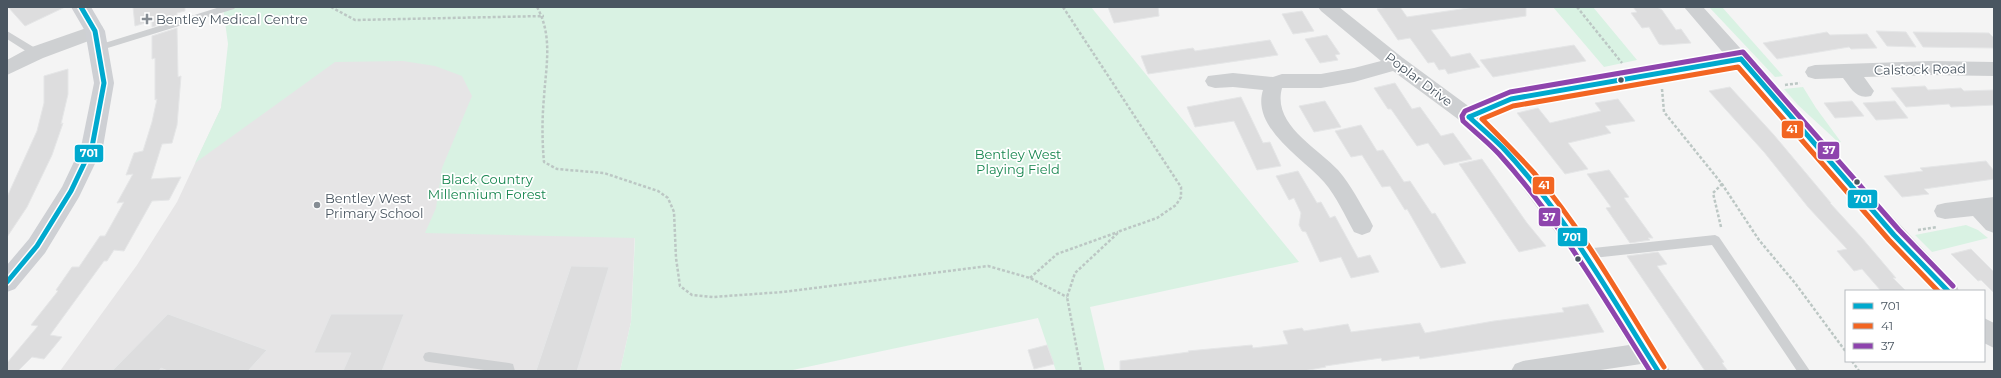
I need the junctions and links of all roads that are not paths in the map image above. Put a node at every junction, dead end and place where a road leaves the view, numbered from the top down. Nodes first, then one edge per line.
1 (81, 7) edge
2 (231, 7) edge
3 (1327, 7) edge
4 (1693, 7) edge
5 (7, 34) edge
6 (96, 39) junction
7 (36, 53) junction
8 (1741, 60) junction
9 (1396, 63) junction
10 (7, 68) edge
11 (1994, 69) edge
12 (1847, 70) junction
13 (1815, 72) road end
14 (1215, 81) dead end
15 (1274, 84) junction
16 (1864, 91) dead end
17 (1469, 117) junction
18 (1986, 206) edge
19 (1944, 211) dead end
20 (1994, 224) edge
21 (1362, 226) dead end
22 (1584, 254) junction
23 (7, 282) edge
24 (1947, 290) edge
25 (1985, 329) edge
26 (1994, 338) edge
27 (429, 357) dead end
28 (1652, 362) edge
29 (509, 371) edge
30 (1523, 371) edge
31 (1804, 371) edge

1 - 6 street
2 - 6 lane
3 - 9 street, Poplar Drive
4 - 8 street
5 - 7 lane
6 - 7 street
6 - 23 street
7 - 10 street
8 - 17 street
8 - 24 street
9 - 15 street
9 - 17 street, Poplar Drive
11 - 12 street, Calstock Road
12 - 13 street, Calstock Road
12 - 16 street, Calstock Road
14 - 15 street
15 - 21 street
17 - 22 street, Poplar Drive
18 - 19 street
18 - 20 street
22 - 28 street, Poplar Drive
22 - 31 lane
25 - 26 street
27 - 29 lane
28 - 30 street

